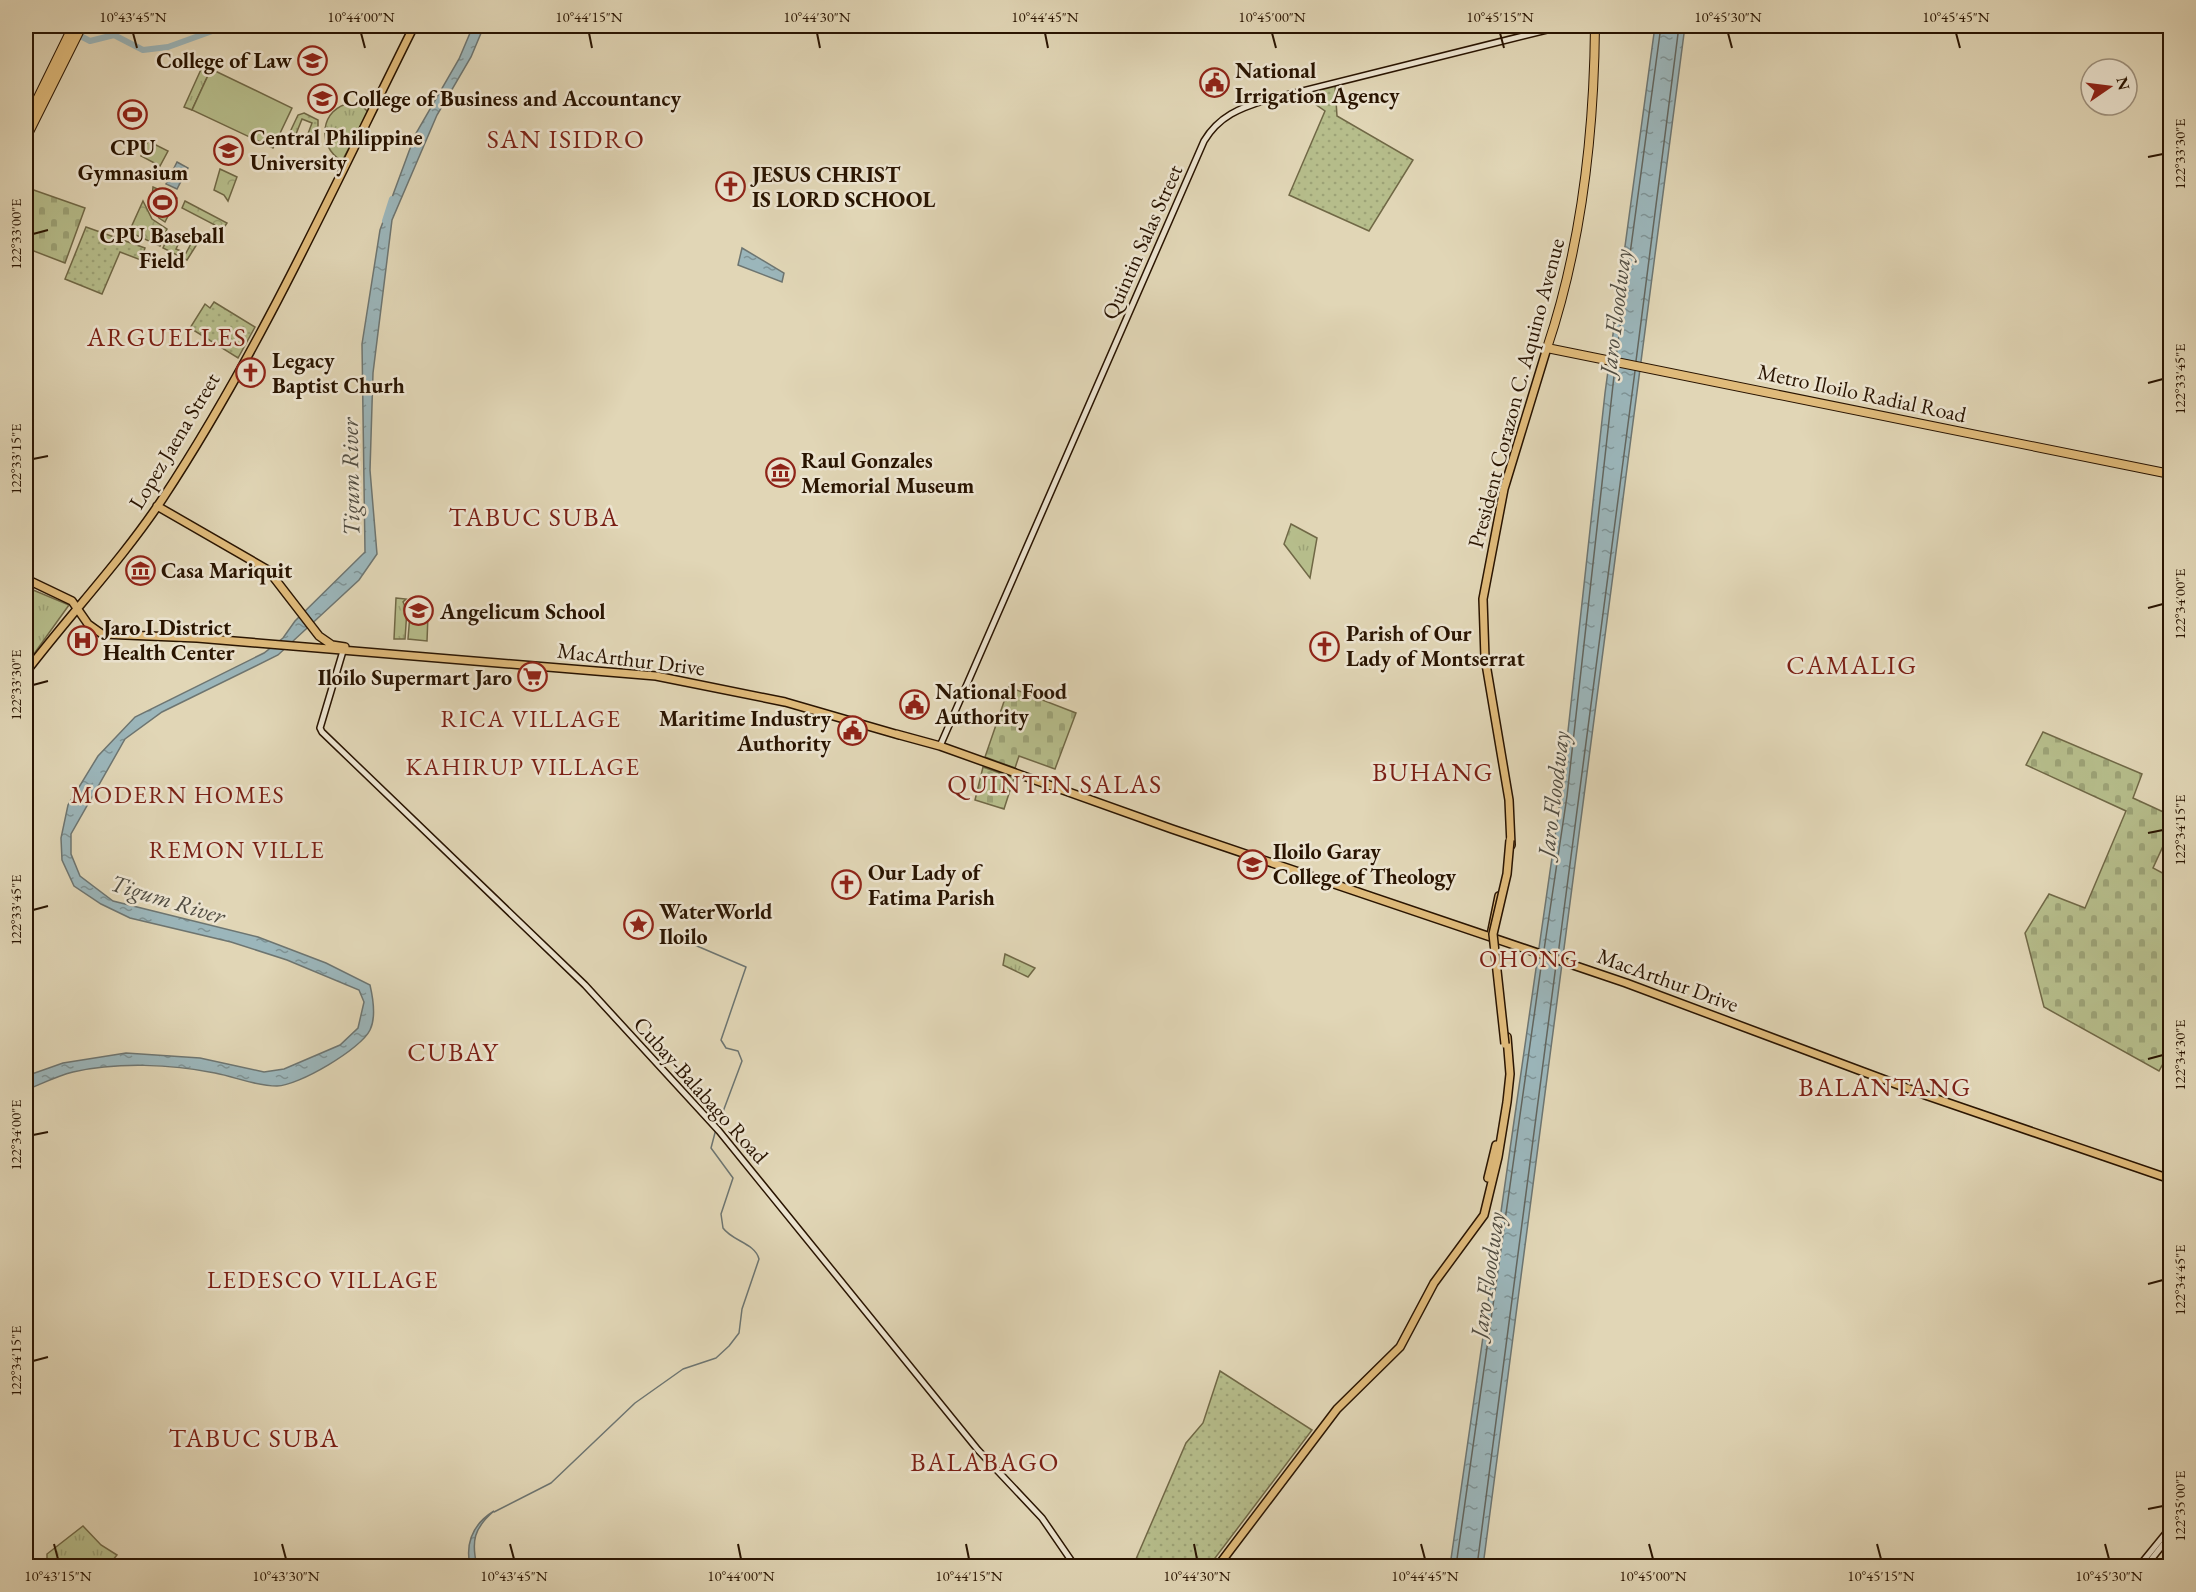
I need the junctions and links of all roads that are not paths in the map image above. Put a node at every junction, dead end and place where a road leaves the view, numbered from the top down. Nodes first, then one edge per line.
1 (414, 26) edge
2 (1563, 26) edge
3 (1595, 26) edge
4 (78, 27) edge
5 (28, 123) edge
6 (26, 138) edge
7 (1547, 348) junction
8 (2170, 474) edge
9 (157, 506) junction
10 (26, 580) edge
11 (77, 607) junction
12 (319, 636) junction
13 (314, 649) junction
14 (342, 649) junction
15 (475, 661) junction
16 (1490, 667) dead end
17 (26, 672) edge
18 (1487, 675) junction
19 (1486, 688) dead end
20 (939, 748) junction
21 (1510, 840) junction
22 (1494, 926) junction
23 (1482, 933) junction
24 (1500, 940) junction
25 (1491, 947) junction
26 (1506, 1049) junction
27 (2170, 1179) edge
28 (2170, 1528) edge
29 (1240, 1534) junction
30 (2170, 1536) edge
31 (2158, 1548) junction
32 (1076, 1566) edge
33 (1212, 1566) edge
34 (1218, 1566) edge
35 (2139, 1566) edge
36 (2146, 1566) edge

1 - 9 main road, Lopez Jaena Street
2 - 20 main road, Quintin Salas Street
3 - 7 highway, President Corazon C. Aquino Avenue
4 - 5 highway
5 - 6 highway
7 - 8 highway, Metro Iloilo Radial Road
7 - 18 main road, President Corazon C. Aquino Avenue
9 - 11 main road, Lopez Jaena Street
9 - 12 main road
10 - 11 main road
11 - 13 main road
11 - 17 main road, Lopez Jaena Street
12 - 13 main road
12 - 14 main road
13 - 14 main road
14 - 15 main road, MacArthur Drive
14 - 15 main road
14 - 32 main road, Cubay-Balabago Road
15 - 20 main road, MacArthur Drive
16 - 18 main road
18 - 19 main road
18 - 21 main road, President Corazon C. Aquino Avenue
20 - 23 main road, MacArthur Drive
21 - 22 main road, President Corazon C. Aquino Avenue
21 - 26 main road, bridge
22 - 23 main road
22 - 24 main road, President Corazon C. Aquino Avenue
23 - 24 main road, MacArthur Drive
23 - 25 main road
24 - 25 main road, President Corazon C. Aquino Avenue
24 - 26 main road, President Corazon C. Aquino Avenue
24 - 27 main road, MacArthur Drive
25 - 26 main road, President Corazon C. Aquino Avenue
26 - 29 main road, President Corazon C. Aquino Avenue
28 - 31 main road
29 - 33 main road, President Corazon C. Aquino Avenue
29 - 34 main road, President Corazon C. Aquino Avenue
30 - 31 main road
31 - 35 main road
31 - 36 main road

